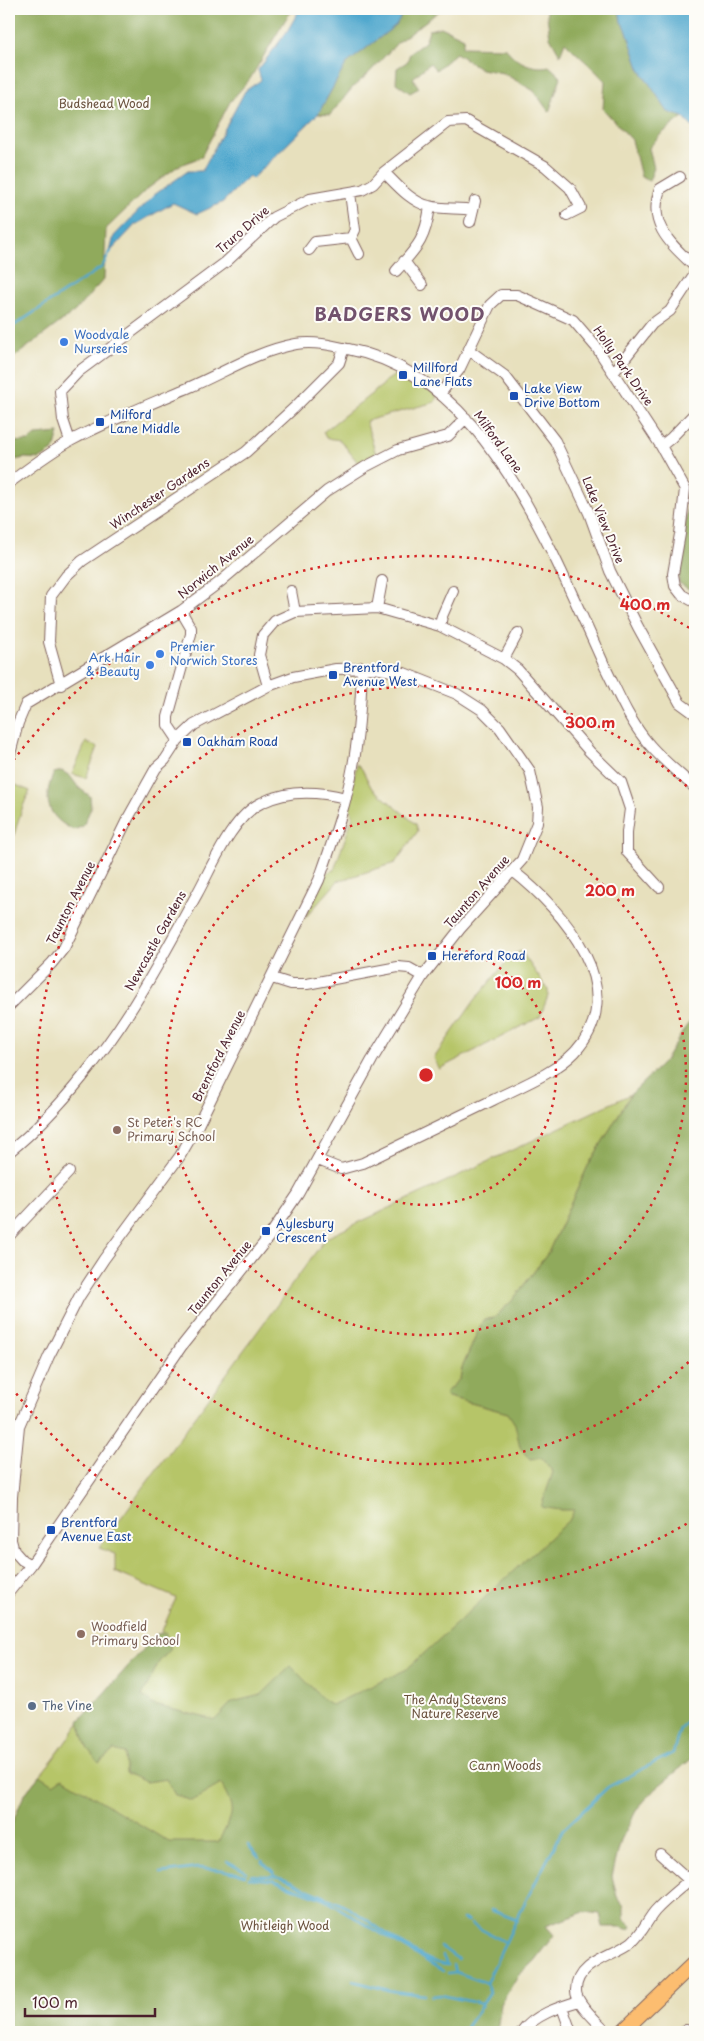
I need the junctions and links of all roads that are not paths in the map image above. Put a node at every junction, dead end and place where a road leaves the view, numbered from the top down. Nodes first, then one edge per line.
1 (384, 172) junction
2 (680, 177) dead end
3 (350, 193) junction
4 (430, 207) junction
5 (567, 216) dead end
6 (470, 222) dead end
7 (351, 238) junction
8 (309, 250) dead end
9 (359, 254) dead end
10 (404, 261) junction
11 (695, 267) edge
12 (396, 271) dead end
13 (695, 273) edge
14 (422, 285) dead end
15 (344, 348) junction
16 (469, 350) junction
17 (614, 372) junction
18 (440, 394) junction
19 (695, 413) edge
20 (466, 418) junction
21 (70, 441) junction
22 (661, 446) junction
23 (9, 483) edge
24 (382, 581) dead end
25 (291, 591) dead end
26 (453, 591) dead end
27 (695, 602) edge
28 (377, 608) junction
29 (181, 611) junction
30 (294, 612) junction
31 (440, 626) junction
32 (518, 633) dead end
33 (504, 660) junction
34 (362, 668) junction
35 (60, 685) junction
36 (268, 686) junction
37 (695, 714) edge
38 (178, 740) junction
39 (9, 758) edge
40 (695, 788) edge
41 (346, 798) junction
42 (513, 871) junction
43 (659, 887) dead end
44 (423, 976) junction
45 (272, 978) junction
46 (9, 1006) edge
47 (9, 1152) edge
48 (318, 1160) junction
49 (69, 1172) dead end
50 (9, 1236) edge
51 (31, 1565) junction
52 (9, 1592) edge
53 (660, 1854) dead end
54 (692, 1878) edge
55 (695, 1962) edge
56 (579, 2001) junction
57 (562, 2007) junction
58 (522, 2032) edge
59 (571, 2032) edge
60 (607, 2032) edge
61 (622, 2032) edge

1 - 3 street, Truro Drive
1 - 4 street
1 - 5 street, Truro Drive
2 - 11 street
3 - 7 street
3 - 21 street, Truro Drive
4 - 6 street
4 - 10 street
7 - 8 street
7 - 9 street
10 - 12 street
10 - 14 street
13 - 17 street
15 - 18 street, Milford Lane
15 - 21 street, Milford Lane
15 - 35 street, Winchester Gardens
16 - 17 street, Holly Park Drive
16 - 18 street, Holly Park Drive
16 - 37 street, Lake View Drive
17 - 22 street, Holly Park Drive
18 - 20 street, Milford Lane
19 - 22 street
20 - 29 street, Norwich Avenue
20 - 40 street, Milford Lane
21 - 23 street, Milford Lane
22 - 27 street, Holly Park Drive
24 - 28 street
25 - 30 street
26 - 31 street
28 - 30 street
28 - 31 street
29 - 35 street, Norwich Avenue
29 - 38 street
30 - 36 street
31 - 33 street
32 - 33 street
33 - 43 street
34 - 36 street, Taunton Avenue
34 - 41 street, Brentford Avenue
34 - 42 street, Taunton Avenue
35 - 39 street, Norwich Avenue
36 - 38 street, Taunton Avenue
38 - 46 street, Taunton Avenue
41 - 45 street, Brentford Avenue
41 - 47 street, Newcastle Gardens
42 - 44 street, Taunton Avenue
42 - 48 street
44 - 45 street
44 - 48 street, Taunton Avenue
45 - 51 street, Brentford Avenue
48 - 51 street, Taunton Avenue
49 - 50 street
51 - 52 street, Taunton Avenue
53 - 54 street
54 - 56 street
55 - 61 main road
56 - 57 street
56 - 60 street
57 - 58 street
57 - 59 street

